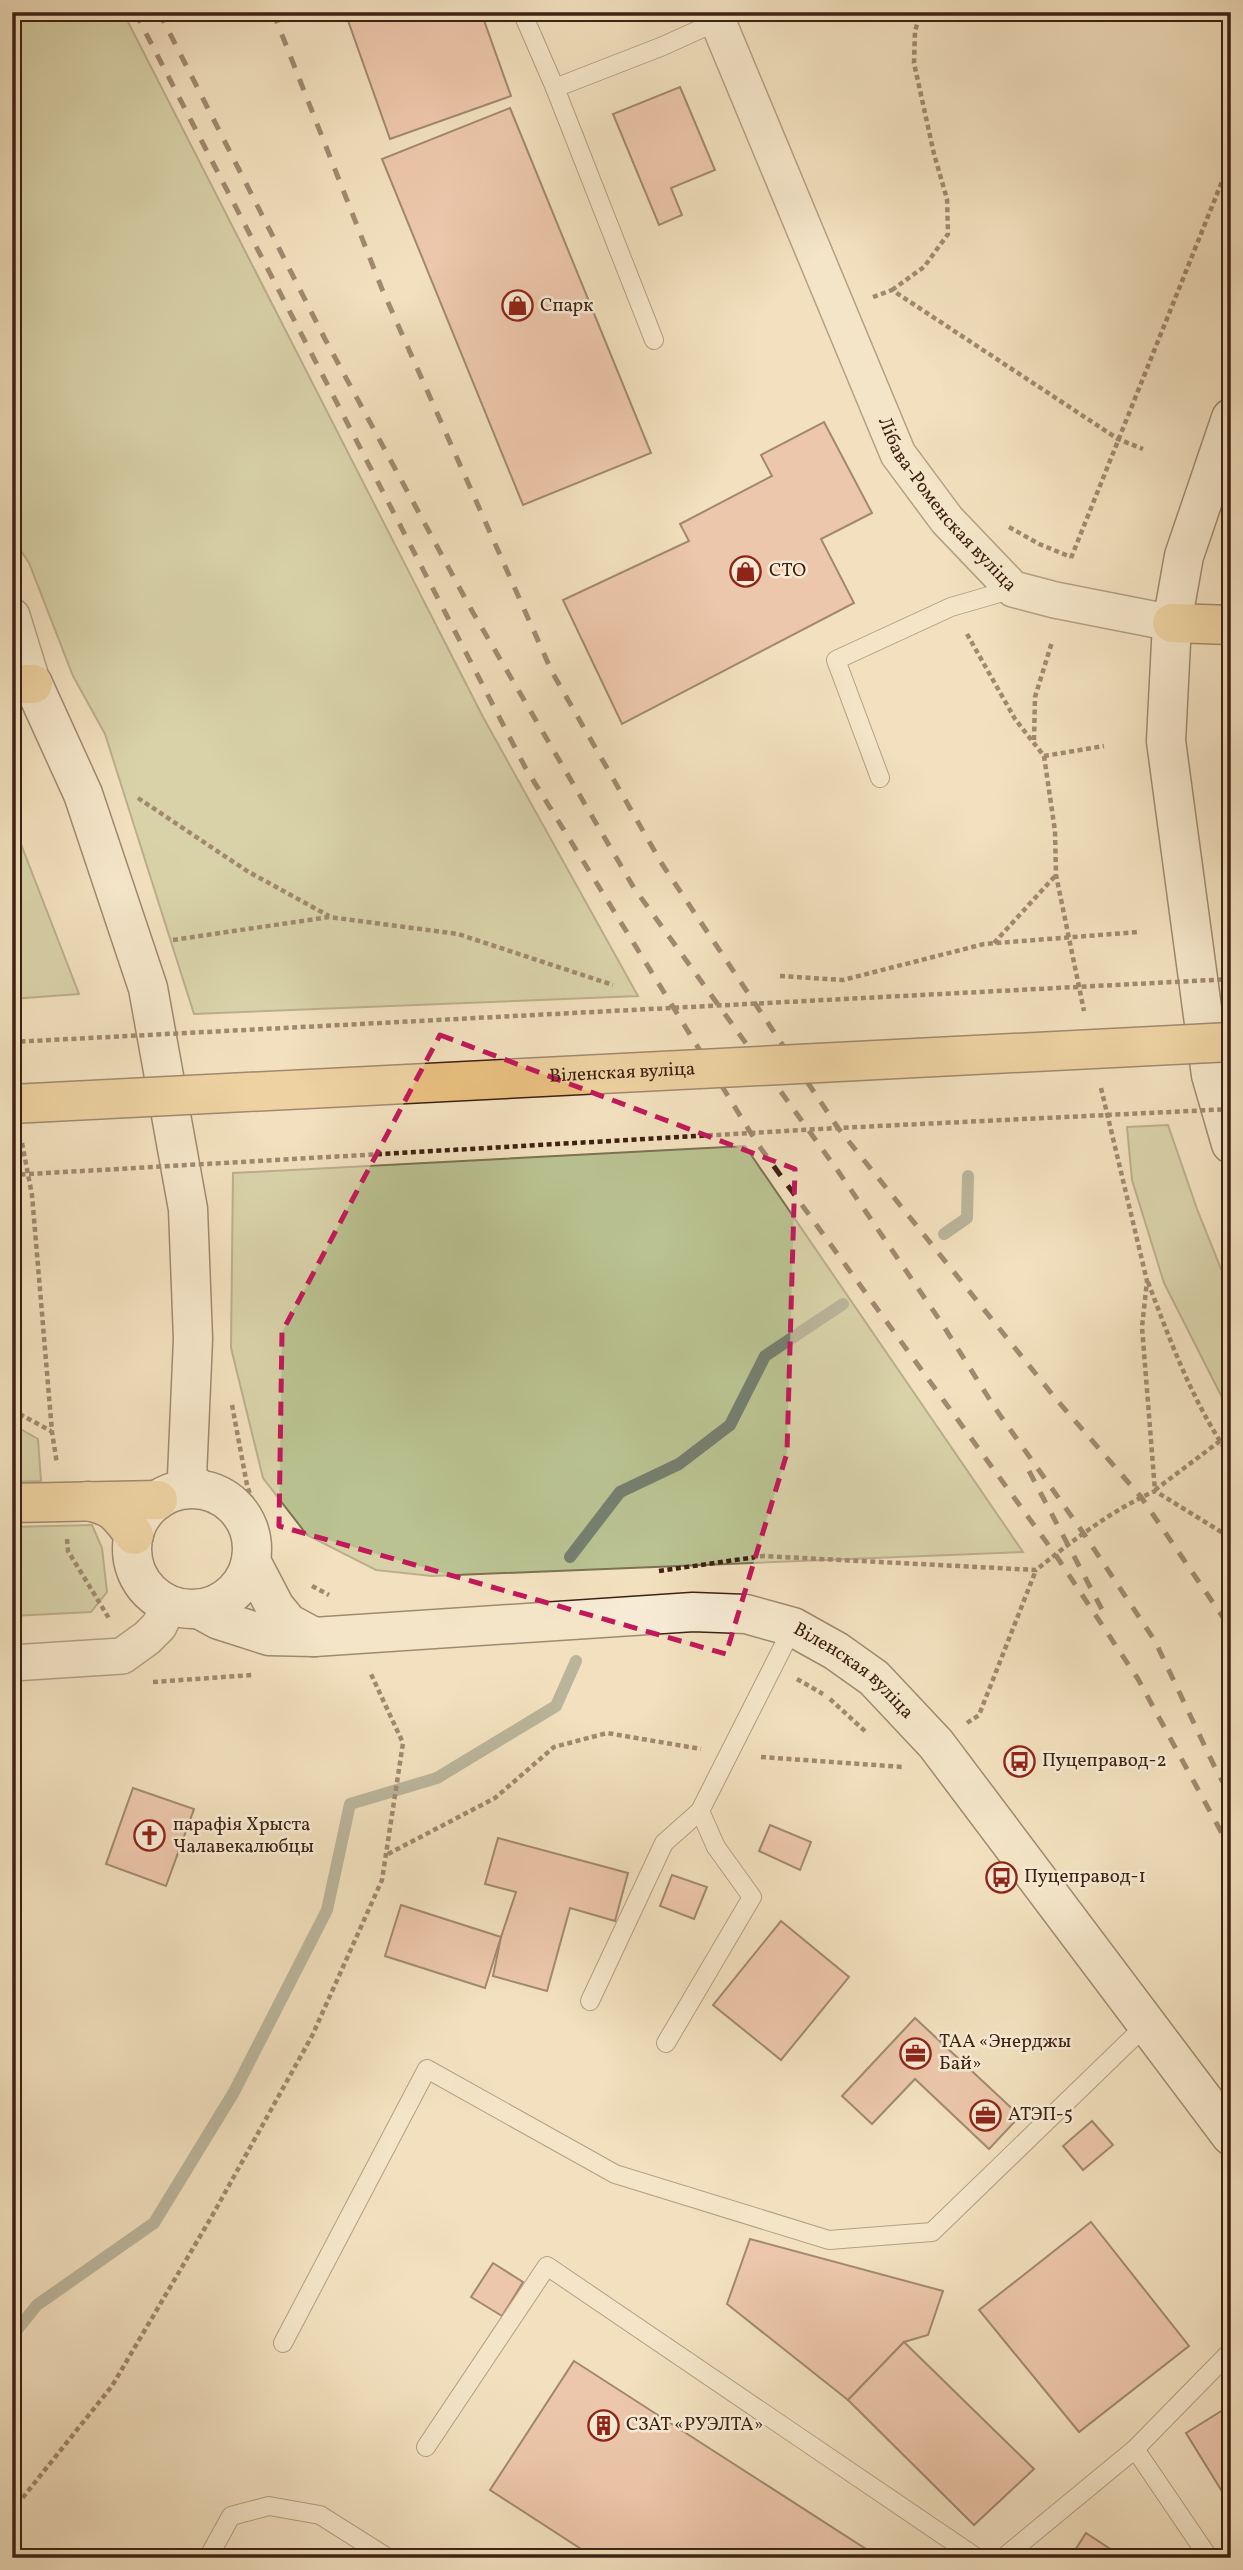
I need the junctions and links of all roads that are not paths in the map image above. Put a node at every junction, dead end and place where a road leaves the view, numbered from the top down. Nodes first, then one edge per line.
1 (522, 12) edge
2 (716, 17) edge
3 (555, 88) junction
4 (654, 340) dead end
5 (1231, 418) edge
6 (1013, 589) junction
7 (12, 616) edge
8 (1172, 623) junction
9 (1231, 625) edge
10 (22, 684) edge
11 (880, 778) dead end
12 (1231, 1042) edge
13 (12, 1104) edge
14 (1231, 1144) edge
15 (180, 1483) junction
16 (75, 1500) junction
17 (12, 1503) edge
18 (134, 1535) junction
19 (251, 1561) junction
20 (184, 1607) junction
21 (793, 1627) junction
22 (314, 1637) junction
23 (12, 1662) edge
24 (700, 1811) junction
25 (590, 2001) dead end
26 (1146, 2025) junction
27 (666, 2043) dead end
28 (1231, 2136) edge
29 (283, 2343) dead end
30 (1231, 2351) edge
31 (426, 2447) dead end
32 (1135, 2449) junction
33 (208, 2558) edge
34 (388, 2558) edge
35 (977, 2558) edge
36 (1003, 2558) edge
37 (1209, 2558) edge

1 - 3 lane
2 - 3 lane
2 - 6 street, Лібава-Роменская вуліца
3 - 4 lane
5 - 8 main road
6 - 8 street, Лібава-Роменская вуліца
6 - 11 lane
7 - 10 street
8 - 9 main road
8 - 14 main road
10 - 15 main road
12 - 13 main road, Віленская вуліца, bridge
15 - 16 main road
15 - 18 main road
15 - 19 main road
16 - 17 main road
16 - 18 main road
18 - 20 main road
19 - 20 main road
19 - 22 main road
20 - 22 main road, Віленская вуліца
20 - 23 street
21 - 22 main road, Віленская вуліца
21 - 24 lane
21 - 26 main road, Віленская вуліца
24 - 25 lane
24 - 27 lane
26 - 28 main road, Віленская вуліца
26 - 29 lane
30 - 32 lane
31 - 35 lane
32 - 36 lane
32 - 37 lane
33 - 34 lane

